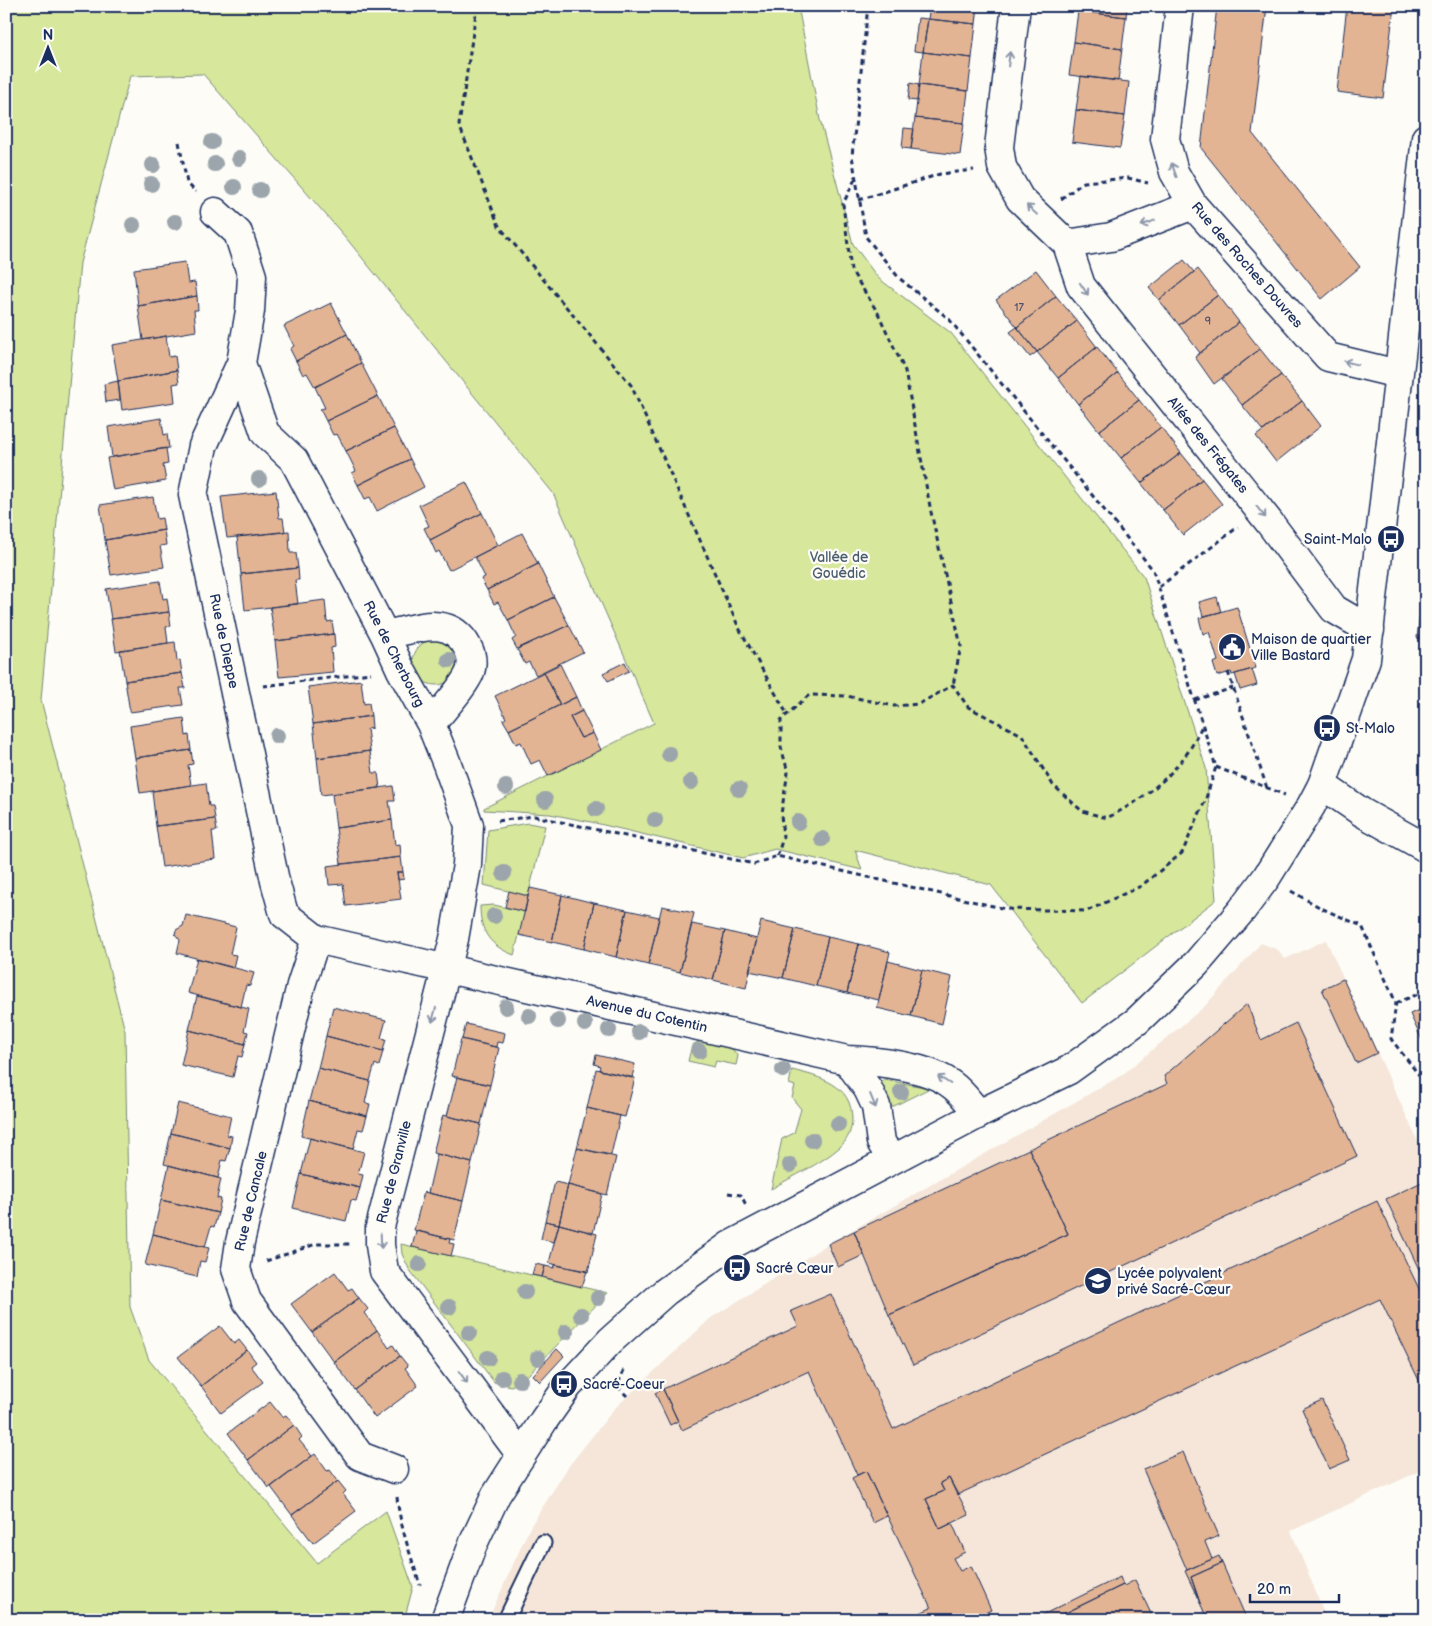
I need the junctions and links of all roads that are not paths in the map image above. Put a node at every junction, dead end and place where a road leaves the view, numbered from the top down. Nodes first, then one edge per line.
1 (1016, 6) edge
2 (1180, 6) edge
3 (1426, 138) edge
4 (1193, 205) junction
5 (215, 212) road end
6 (1068, 244) junction
7 (241, 363) junction
8 (1398, 374) junction
9 (1370, 630) junction
10 (385, 635) junction
11 (431, 724) junction
12 (1316, 796) junction
13 (1426, 848) edge
14 (316, 938) junction
15 (446, 968) junction
16 (847, 1060) junction
17 (979, 1114) junction
18 (891, 1159) junction
19 (521, 1455) junction
20 (394, 1469) road end
21 (543, 1543) dead end
22 (445, 1620) edge
23 (506, 1620) edge

6 -> 1 street
4 -> 2 street, Rue des Roches Douvres
3 - 8 street
4 -> 6 street
8 -> 4 street, Rue des Roches Douvres
5 - 7 street, Rue de Dieppe
6 -> 9 street, Allée des Frégates
7 - 10 street, Rue de Cherbourg
7 - 14 street, Rue de Dieppe
8 - 9 street
9 - 12 street
10 - 11 street, Rue de Cherbourg
10 - 11 street
11 - 15 street, Rue de Cherbourg
12 - 13 street
12 - 17 street
14 - 15 street, Rue de Dieppe
14 - 20 street, Rue de Cancale
15 - 16 street, Avenue du Cotentin
15 -> 19 street, Rue de Granville
17 -> 16 street, Avenue du Cotentin
16 -> 18 street
17 - 18 street
18 - 19 street
19 - 22 street
21 - 23 lane

